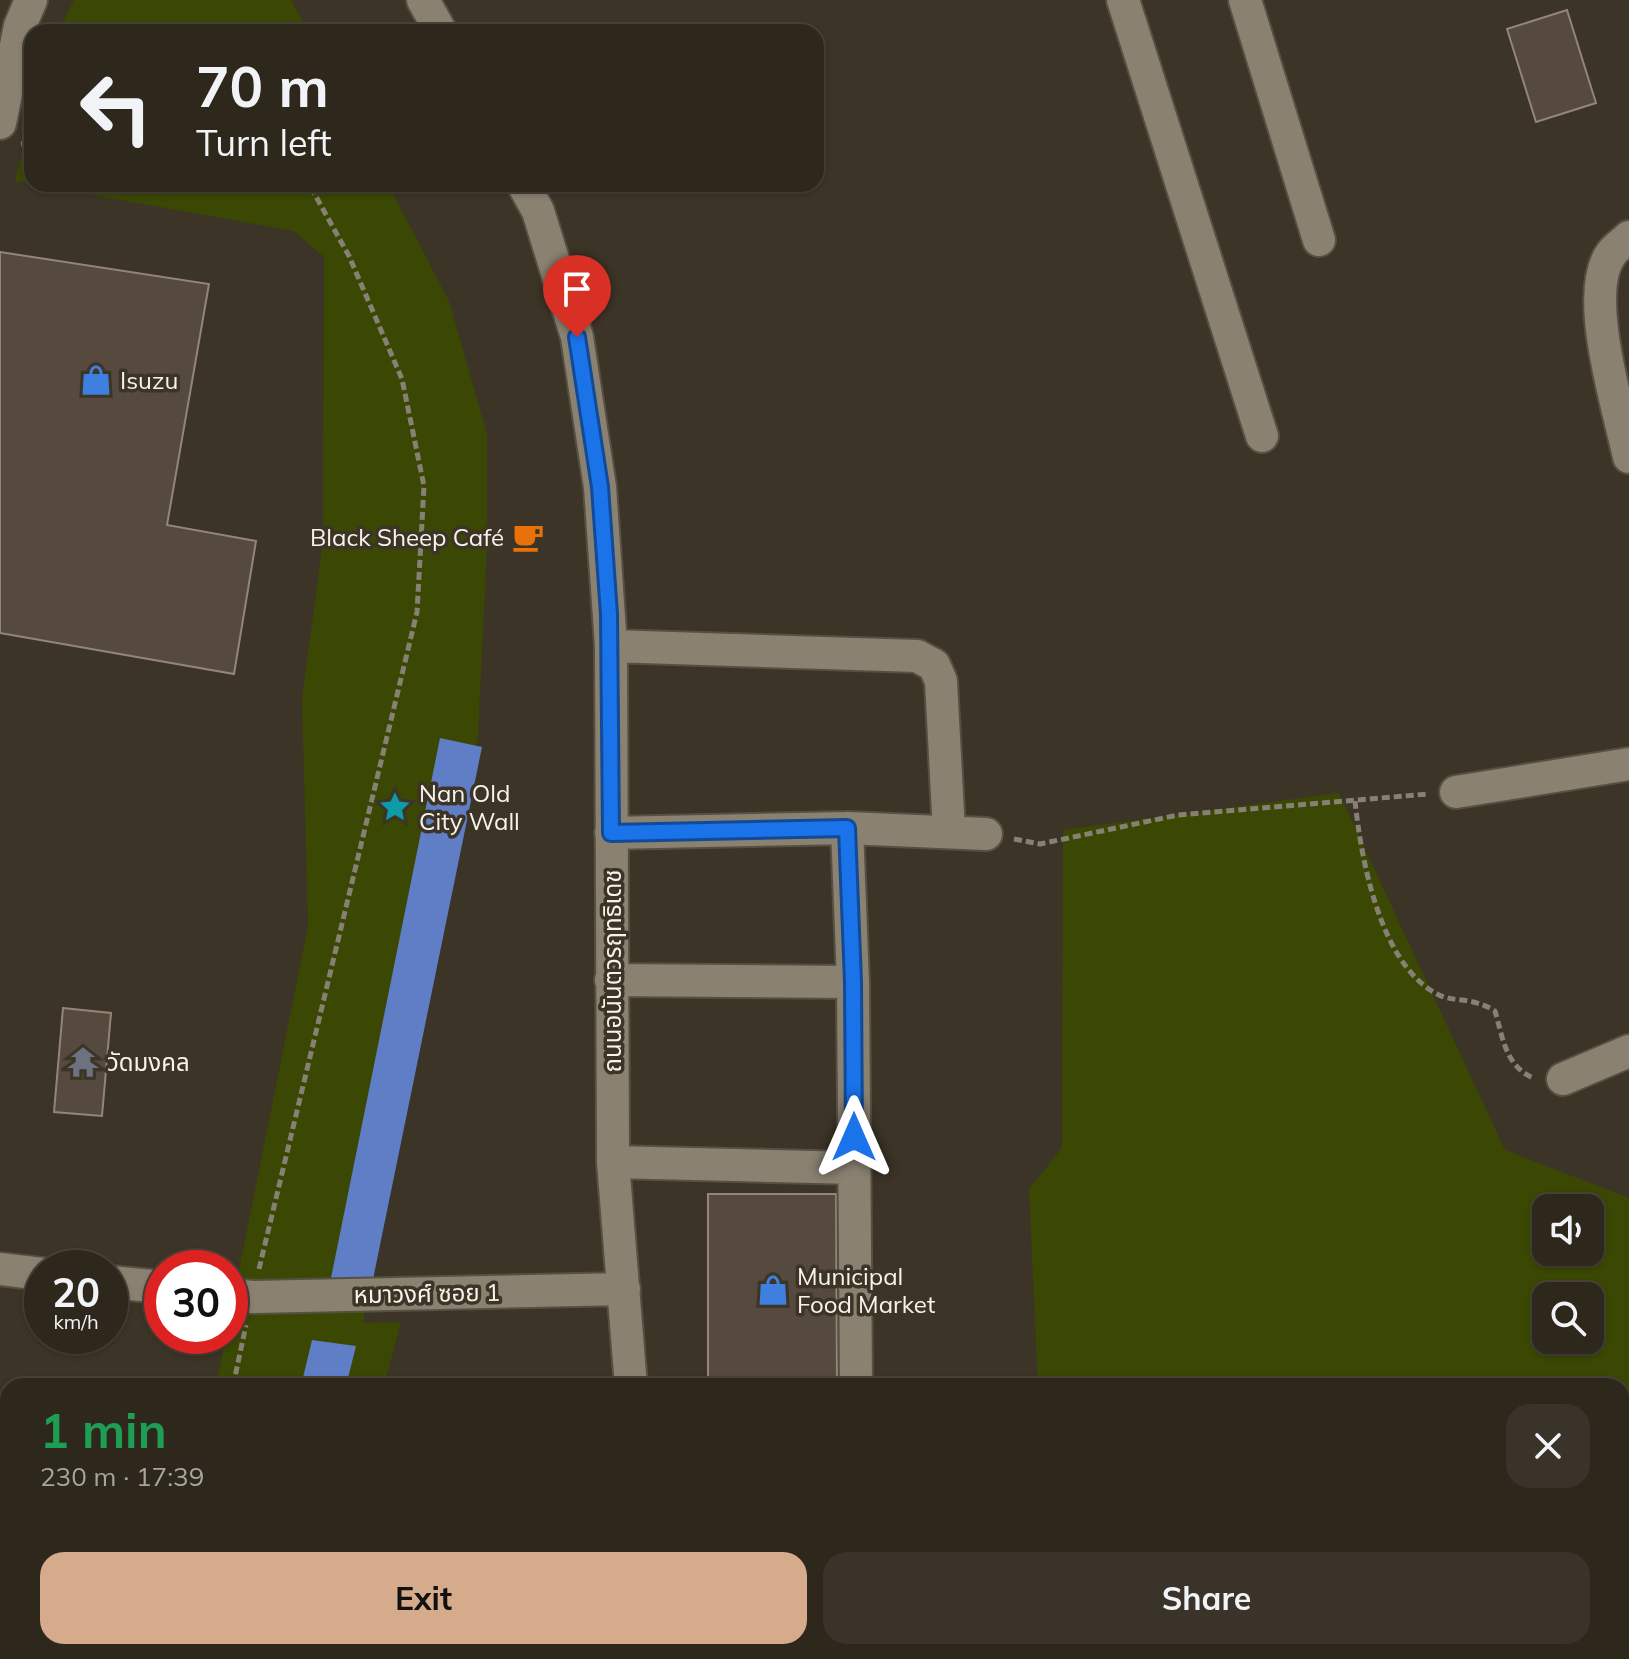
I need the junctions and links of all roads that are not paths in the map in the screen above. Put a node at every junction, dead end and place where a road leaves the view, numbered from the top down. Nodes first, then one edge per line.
1 (423, 0) edge
2 (1123, 0) edge
3 (1245, 0) edge
4 (17, 24) edge
5 (436, 24) edge
6 (0, 123) edge
7 (527, 192) edge
8 (1629, 237) edge
9 (1319, 240) dead end
10 (1262, 436) dead end
11 (1629, 457) edge
12 (611, 646) junction
13 (1629, 764) edge
14 (1456, 792) road end
15 (847, 828) junction
16 (949, 832) junction
17 (611, 833) junction
18 (986, 834) road end
19 (611, 980) junction
20 (853, 982) junction
21 (1629, 1051) edge
22 (1563, 1079) road end
23 (613, 1162) junction
24 (854, 1168) junction
25 (0, 1269) edge
26 (24, 1272) edge
27 (624, 1289) junction
28 (248, 1296) edge
29 (630, 1378) edge
30 (856, 1378) edge

1 - 5 street
2 - 10 street
3 - 9 street
4 - 6 street
7 - 12 street, ถนนอนันตวรฤทธิเดช
8 - 11 street
12 - 16 street
12 - 17 street, ถนนอนันตวรฤทธิเดช
13 - 14 street
15 - 16 street
15 - 17 street
15 - 20 street
16 - 18 street
17 - 19 street, ถนนอนันตวรฤทธิเดช
19 - 20 street
19 - 23 street, ถนนอนันตวรฤทธิเดช
20 - 24 street
21 - 22 street
23 - 24 street
23 - 27 street, ถนนอนันตวรฤทธิเดช
24 - 30 street
25 - 26 street
27 - 28 street, หมาวงศ์ ซอย 1
27 - 29 street, ถนนอนันตวรฤทธิเดช

